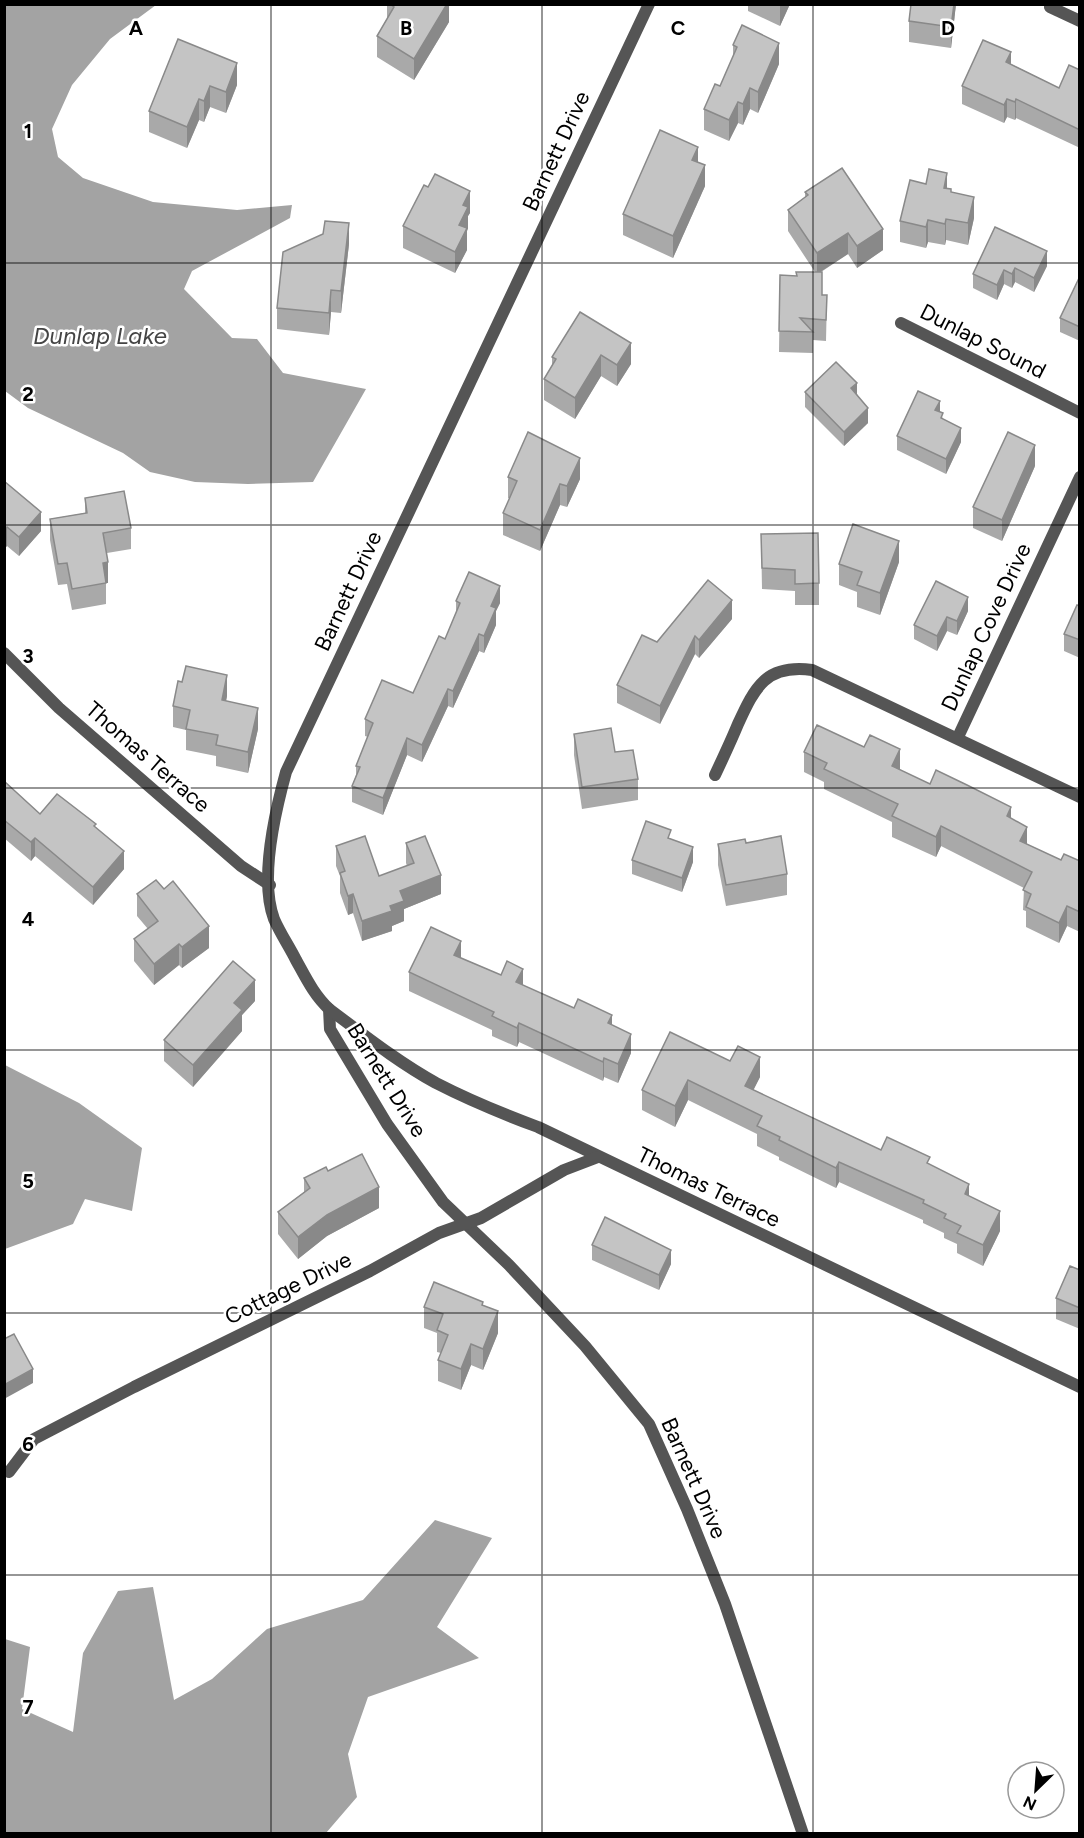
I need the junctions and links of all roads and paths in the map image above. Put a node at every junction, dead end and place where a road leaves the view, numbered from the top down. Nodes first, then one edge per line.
1 (649, 4) edge
2 (1050, 7) dead end
3 (1080, 21) edge
4 (901, 323) dead end
5 (1080, 413) edge
6 (1080, 477) edge
7 (4, 653) edge
8 (958, 737) junction
9 (715, 775) dead end
10 (1080, 797) edge
11 (270, 885) junction
12 (330, 1009) junction
13 (598, 1157) junction
14 (466, 1223) junction
15 (1080, 1387) edge
16 (9, 1472) dead end
17 (803, 1833) edge

1 - 11 street, Barnett Drive
2 - 3 street
4 - 5 street, Dunlap Sound
6 - 8 street, Dunlap Cove Drive
7 - 11 street, Thomas Terrace
8 - 9 street
8 - 10 street, Dunlap Cove Drive
11 - 12 street, Barnett Drive
12 - 13 street, Thomas Terrace
12 - 14 street, Barnett Drive
13 - 14 street, Cottage Drive
13 - 15 street, Thomas Terrace
14 - 16 street, Cottage Drive
14 - 17 street, Barnett Drive

